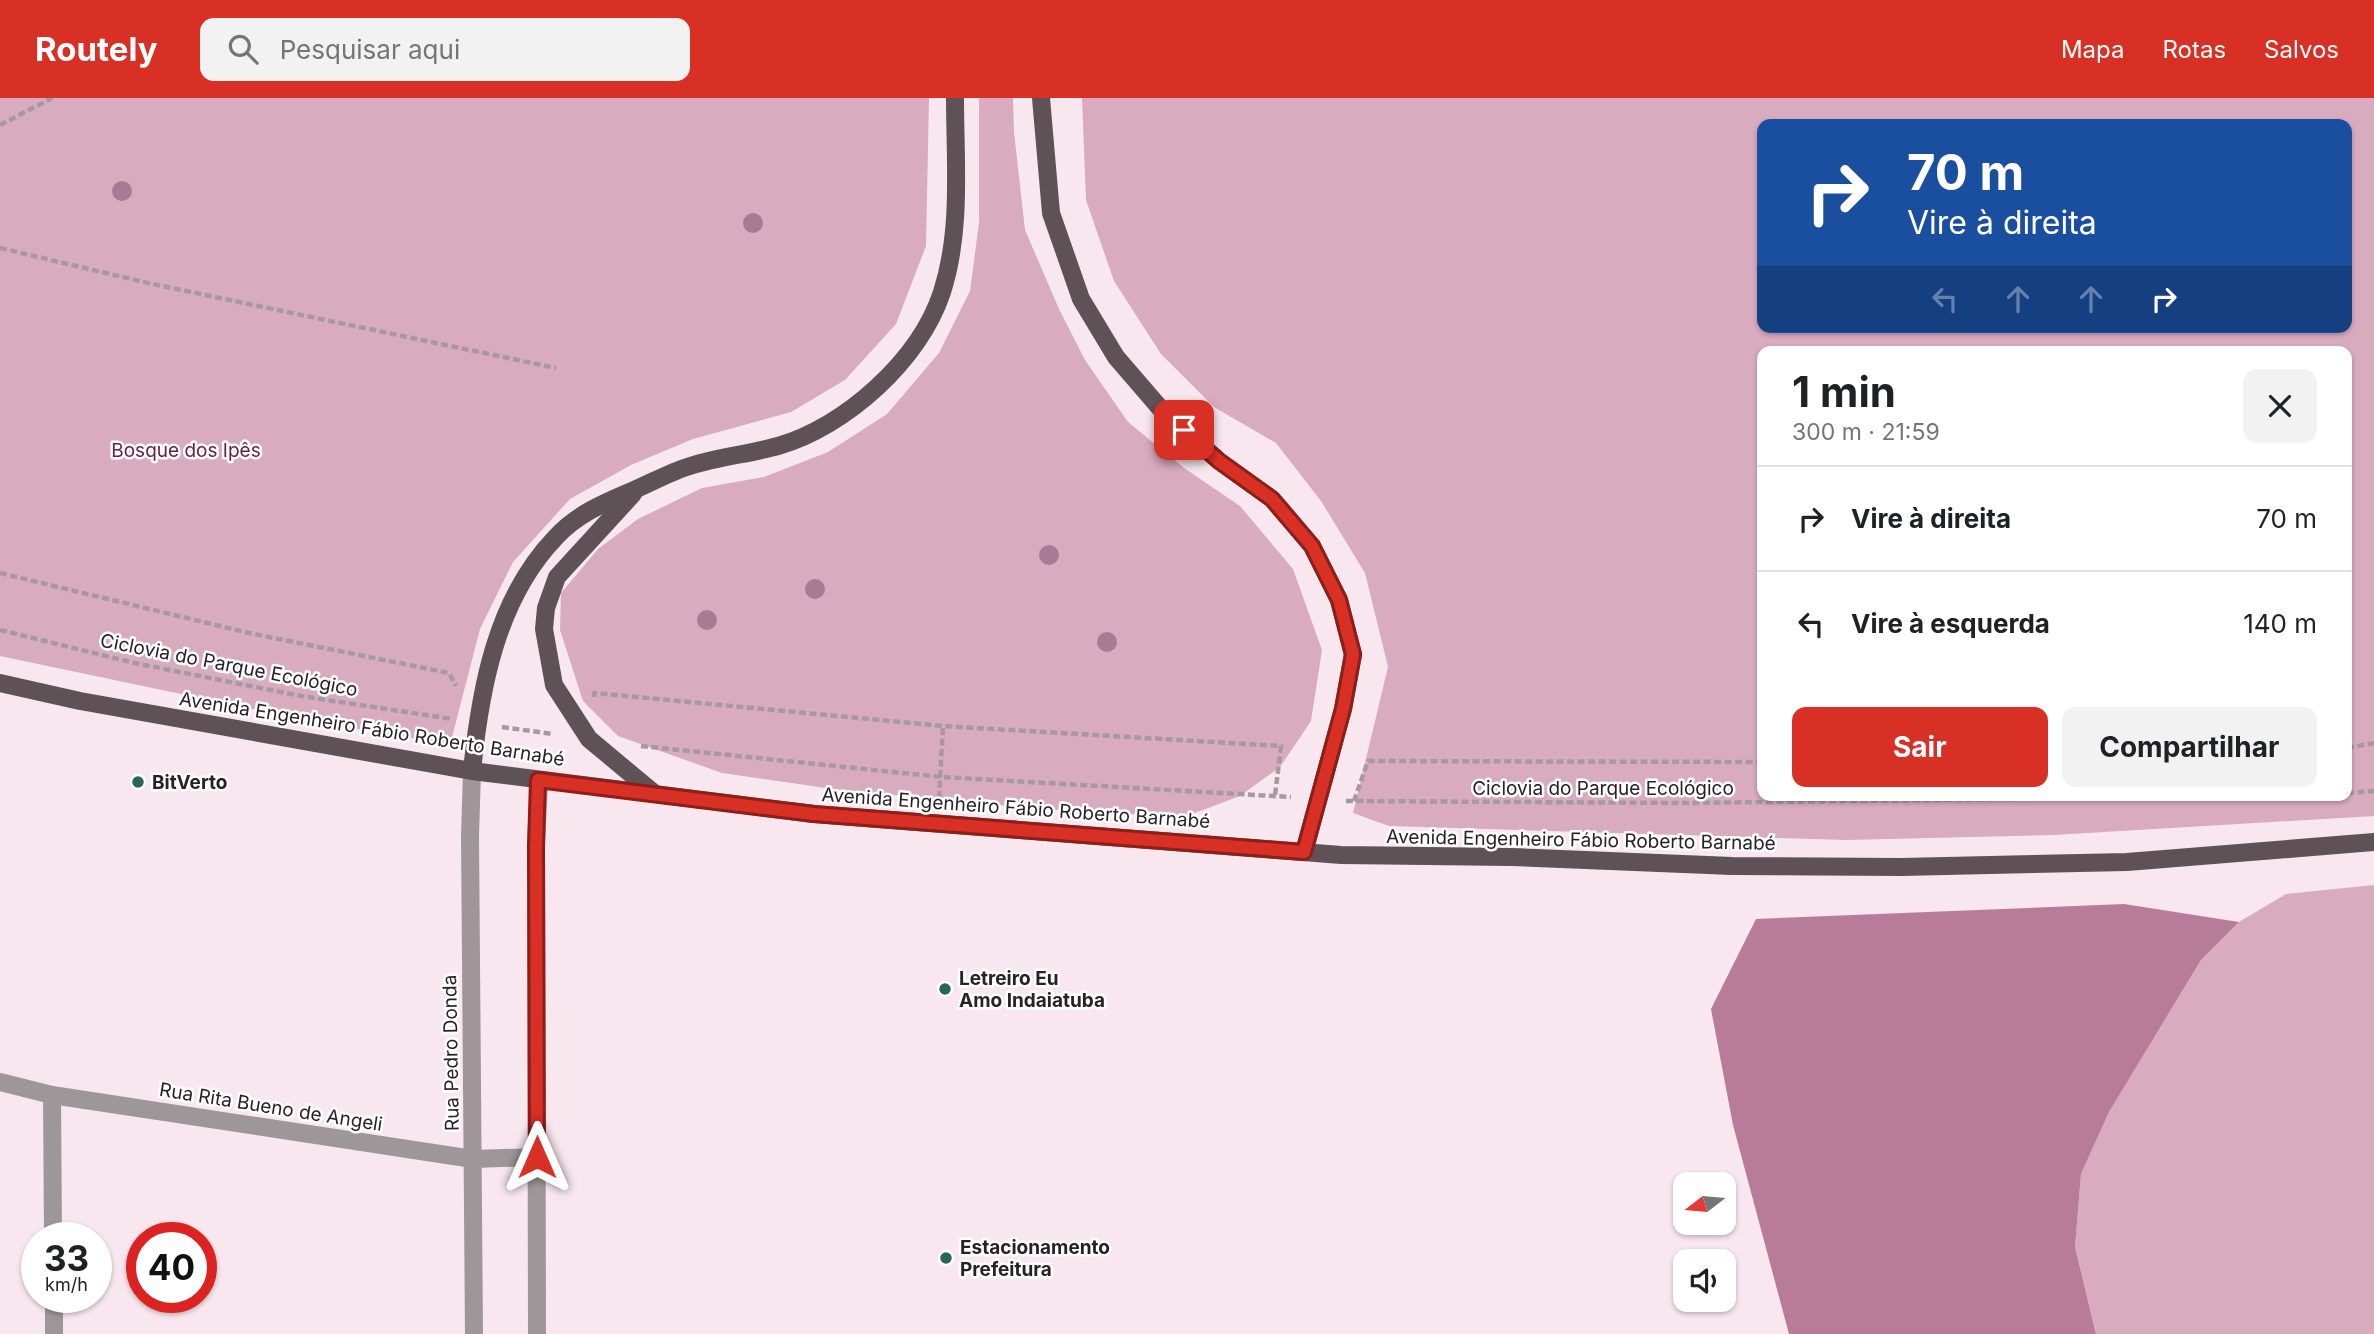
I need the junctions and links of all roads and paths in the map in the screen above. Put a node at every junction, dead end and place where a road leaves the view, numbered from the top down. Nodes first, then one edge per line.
1 (52, 98) edge
2 (955, 98) edge
3 (1041, 98) edge
4 (0, 125) edge
5 (0, 248) edge
6 (556, 368) dead end
7 (638, 489) junction
8 (0, 573) edge
9 (0, 630) edge
10 (0, 683) edge
11 (455, 720) dead end
12 (477, 723) junction
13 (943, 726) junction
14 (589, 739) junction
15 (2374, 743) edge
16 (2352, 747) edge
17 (652, 748) dead end
18 (1757, 762) edge
19 (472, 772) junction
20 (942, 776) junction
21 (538, 780) junction
22 (2374, 791) edge
23 (2352, 793) edge
24 (655, 794) junction
25 (1275, 796) junction
26 (1318, 799) junction
27 (1863, 801) edge
28 (937, 823) junction
29 (2374, 842) edge
30 (1304, 852) junction
31 (0, 1082) edge
32 (52, 1095) junction
33 (537, 1157) junction
34 (473, 1159) junction
35 (53, 1222) edge
36 (54, 1313) edge
37 (54, 1334) edge
38 (474, 1334) edge
39 (537, 1334) edge

1 - 4 path
2 - 7 main road
3 - 26 main road
5 - 6 path
7 - 12 main road
7 - 14 main road
8 - 12 path
9 - 11 path, Ciclovia do Parque Ecológico
10 - 19 main road, Avenida Engenheiro Fábio Roberto Barnabé
12 - 19 main road
13 - 14 path
13 - 20 path
13 - 25 path
14 - 24 main road
15 - 16 path
17 - 20 path
18 - 27 path, Ciclovia do Parque Ecológico
19 - 21 main road, Avenida Engenheiro Fábio Roberto Barnabé
19 - 34 street, Rua Pedro Donda
20 - 25 path
20 - 28 path
21 - 24 main road, Avenida Engenheiro Fábio Roberto Barnabé
21 - 33 street
22 - 23 path
24 - 28 main road, Avenida Engenheiro Fábio Roberto Barnabé
25 - 26 path
26 - 30 main road
28 - 30 main road, Avenida Engenheiro Fábio Roberto Barnabé
29 - 30 main road, Avenida Engenheiro Fábio Roberto Barnabé
31 - 32 street, Rua Rita Bueno de Angeli
32 - 34 street, Rua Rita Bueno de Angeli
32 - 35 street
33 - 34 street, Rua Rita Bueno de Angeli
33 - 39 street
34 - 38 street, Rua Pedro Donda
36 - 37 street

